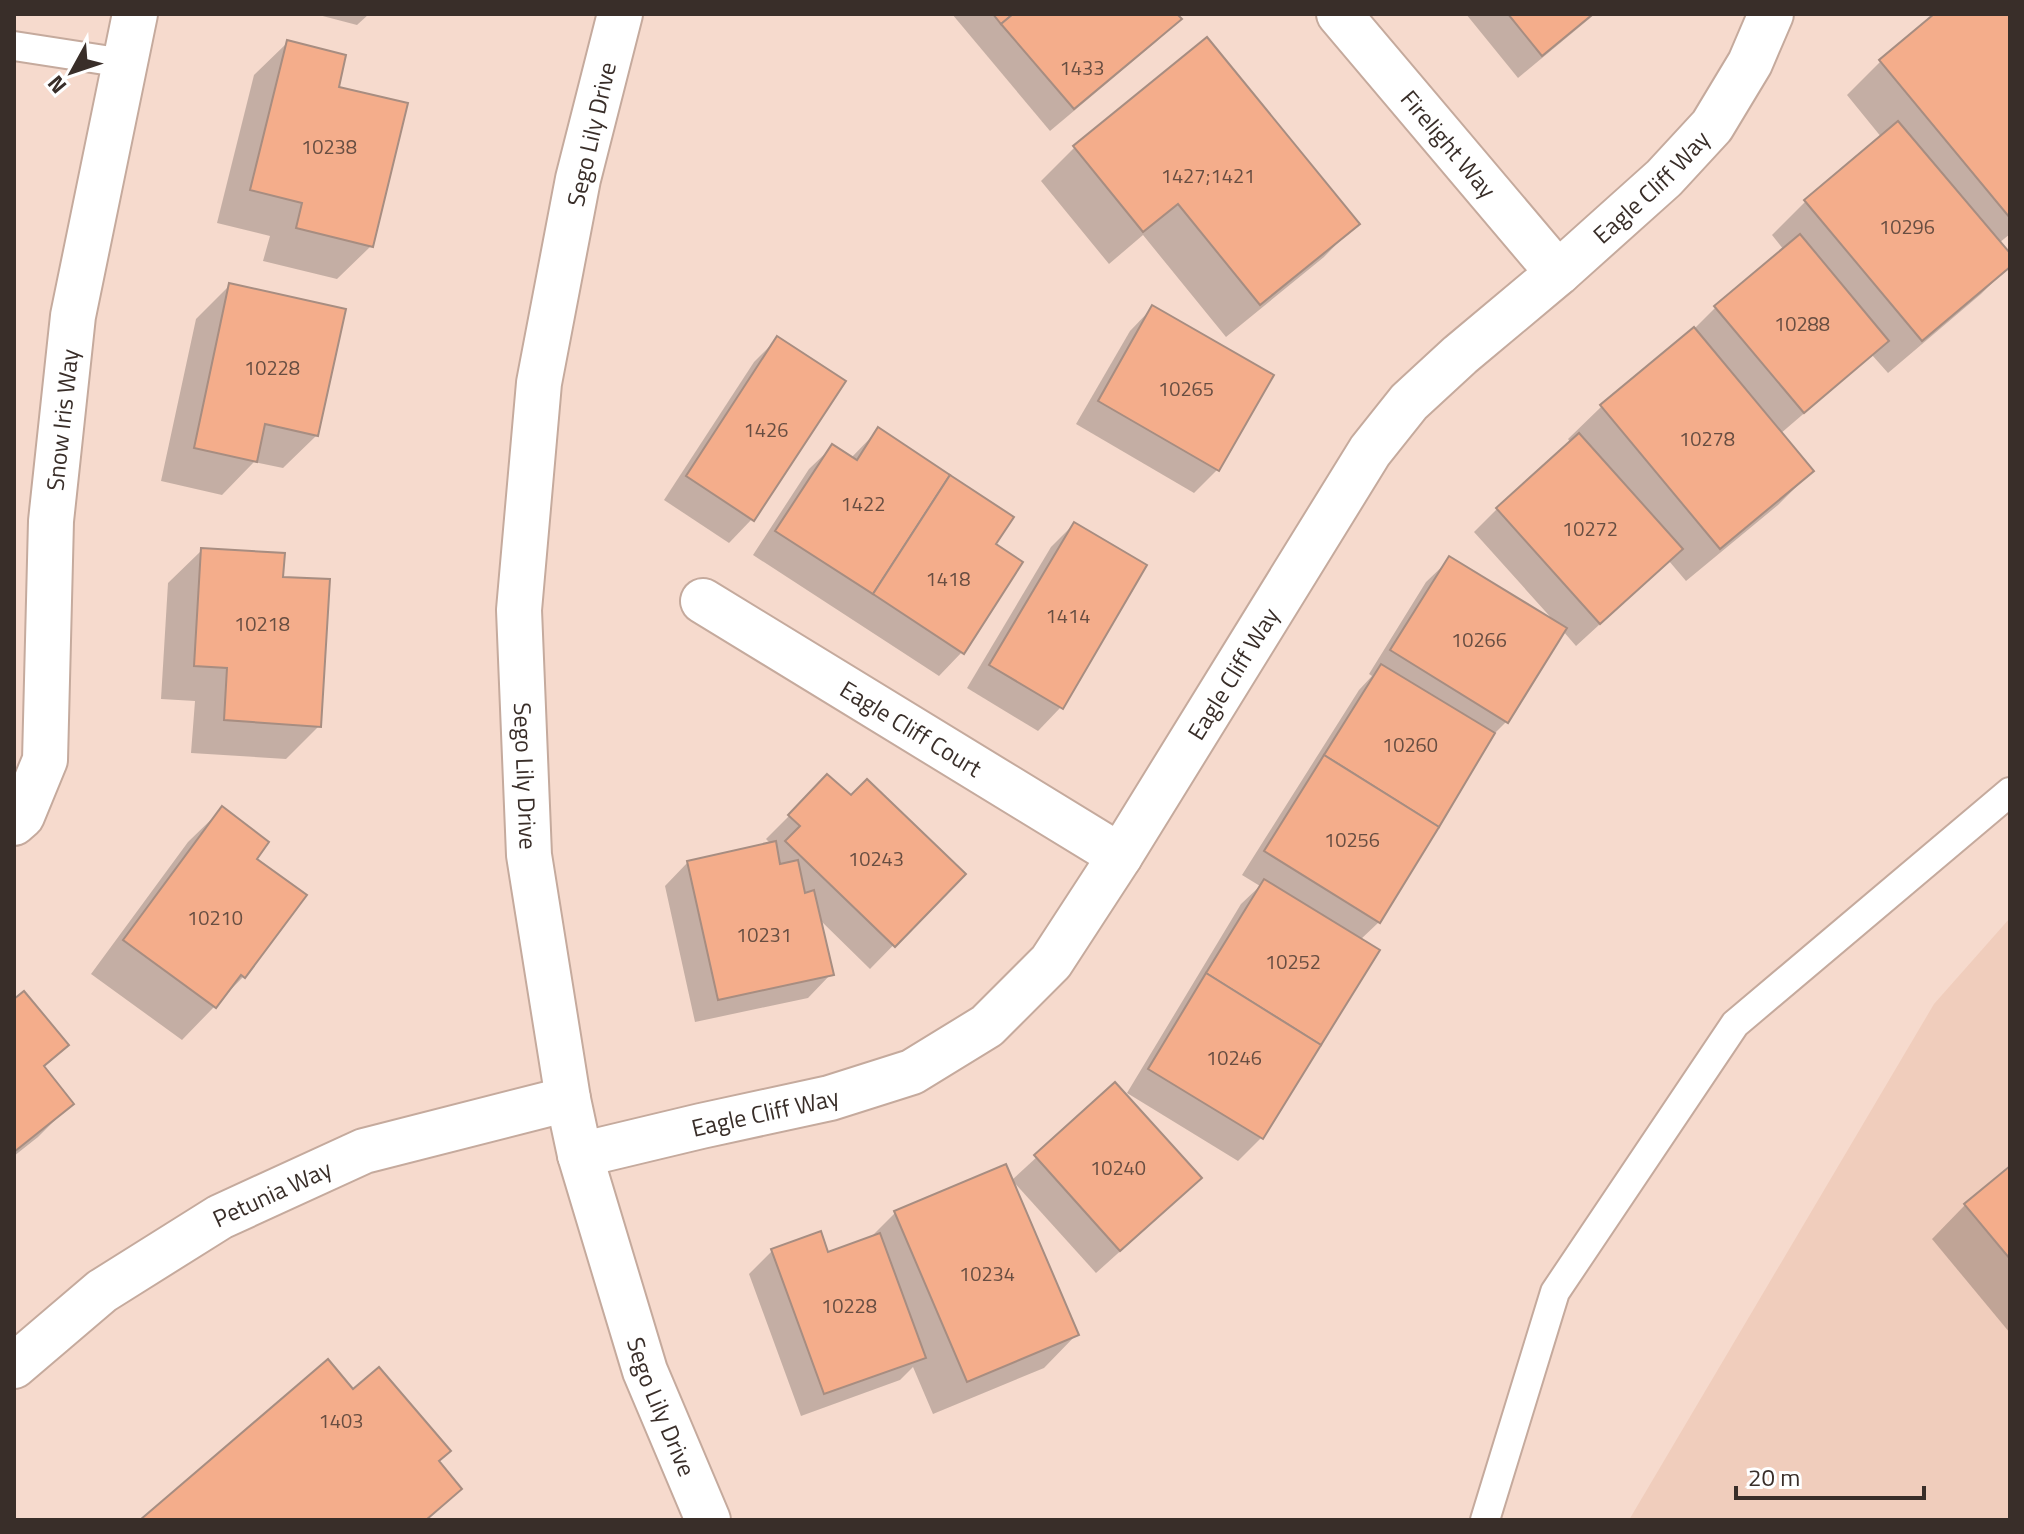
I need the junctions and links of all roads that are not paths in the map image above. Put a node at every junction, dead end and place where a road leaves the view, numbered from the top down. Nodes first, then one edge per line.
1 (135, 14) edge
2 (620, 14) edge
3 (1339, 14) edge
4 (1771, 14) edge
5 (14, 46) edge
6 (124, 63) junction
7 (1558, 273) junction
8 (703, 601) dead end
9 (2010, 792) edge
10 (14, 823) edge
11 (1120, 856) junction
12 (568, 1099) junction
13 (580, 1155) junction
14 (14, 1366) edge
15 (708, 1520) edge
16 (1485, 1520) edge

1 - 6 street, Snow Iris Way
2 - 12 street, Sego Lily Drive
3 - 7 street, Firelight Way
4 - 7 street, Eagle Cliff Way
5 - 6 lane
6 - 10 street, Snow Iris Way
7 - 11 street, Eagle Cliff Way
8 - 11 street, Eagle Cliff Court
9 - 16 lane
11 - 13 street, Eagle Cliff Way
12 - 13 street, Sego Lily Drive
12 - 14 street, Petunia Way
13 - 15 street, Sego Lily Drive

